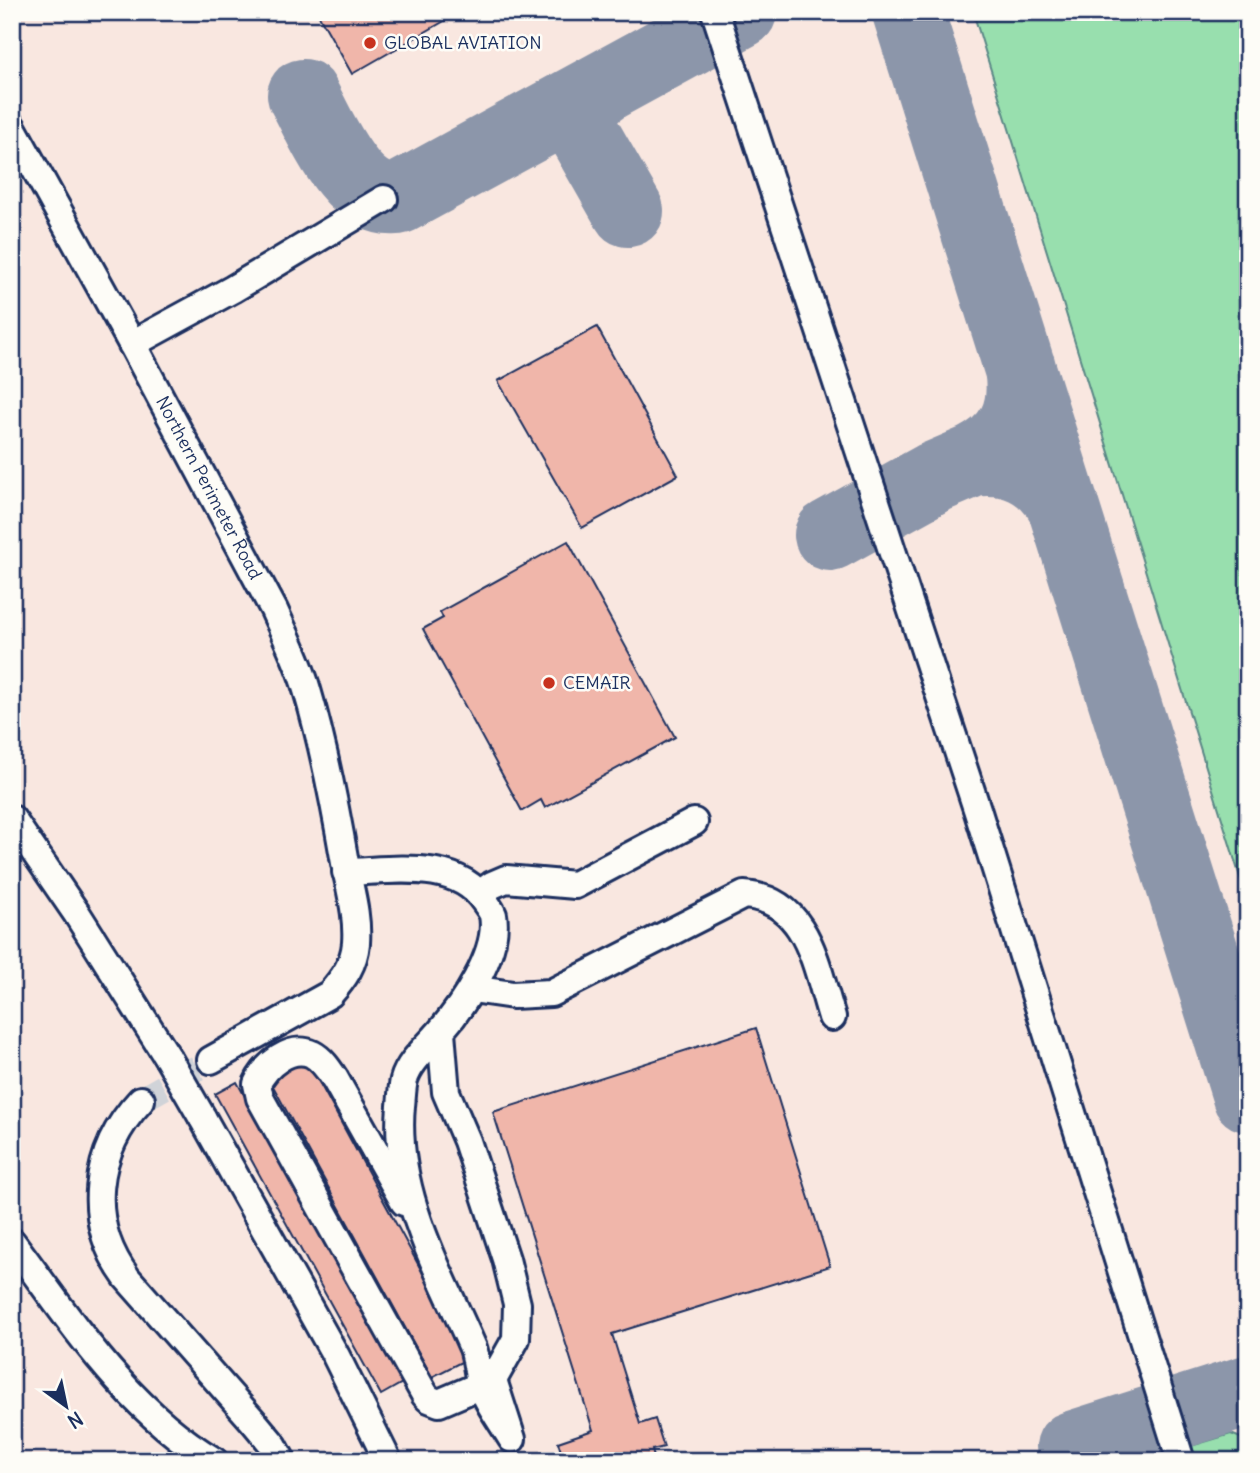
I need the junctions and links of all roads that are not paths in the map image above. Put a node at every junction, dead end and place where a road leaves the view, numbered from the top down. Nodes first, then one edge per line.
1 (715, 12) edge
2 (12, 127) edge
3 (384, 199) dead end
4 (132, 344) junction
5 (12, 819) edge
6 (694, 822) dead end
7 (346, 872) junction
8 (480, 894) junction
9 (472, 989) junction
10 (832, 1017) dead end
11 (441, 1032) junction
12 (211, 1060) tunnel mouth
13 (141, 1100) tunnel mouth
14 (418, 1219) junction
15 (12, 1242) edge
16 (487, 1382) junction
17 (516, 1450) edge
18 (214, 1461) edge
19 (282, 1461) edge
20 (388, 1461) edge
21 (1181, 1461) edge

1 - 21 lane
2 - 4 lane, Northern Perimeter Road
3 - 4 lane
4 - 7 lane, Northern Perimeter Road
5 - 20 lane, bridge
6 - 8 lane
7 - 8 lane
7 - 12 lane, Northern Perimeter Road
8 - 9 lane
9 - 10 lane
9 - 11 lane
11 - 14 lane
11 - 16 lane
13 - 19 lane
14 - 16 lane
14 - 16 lane
15 - 18 lane
16 - 17 lane

